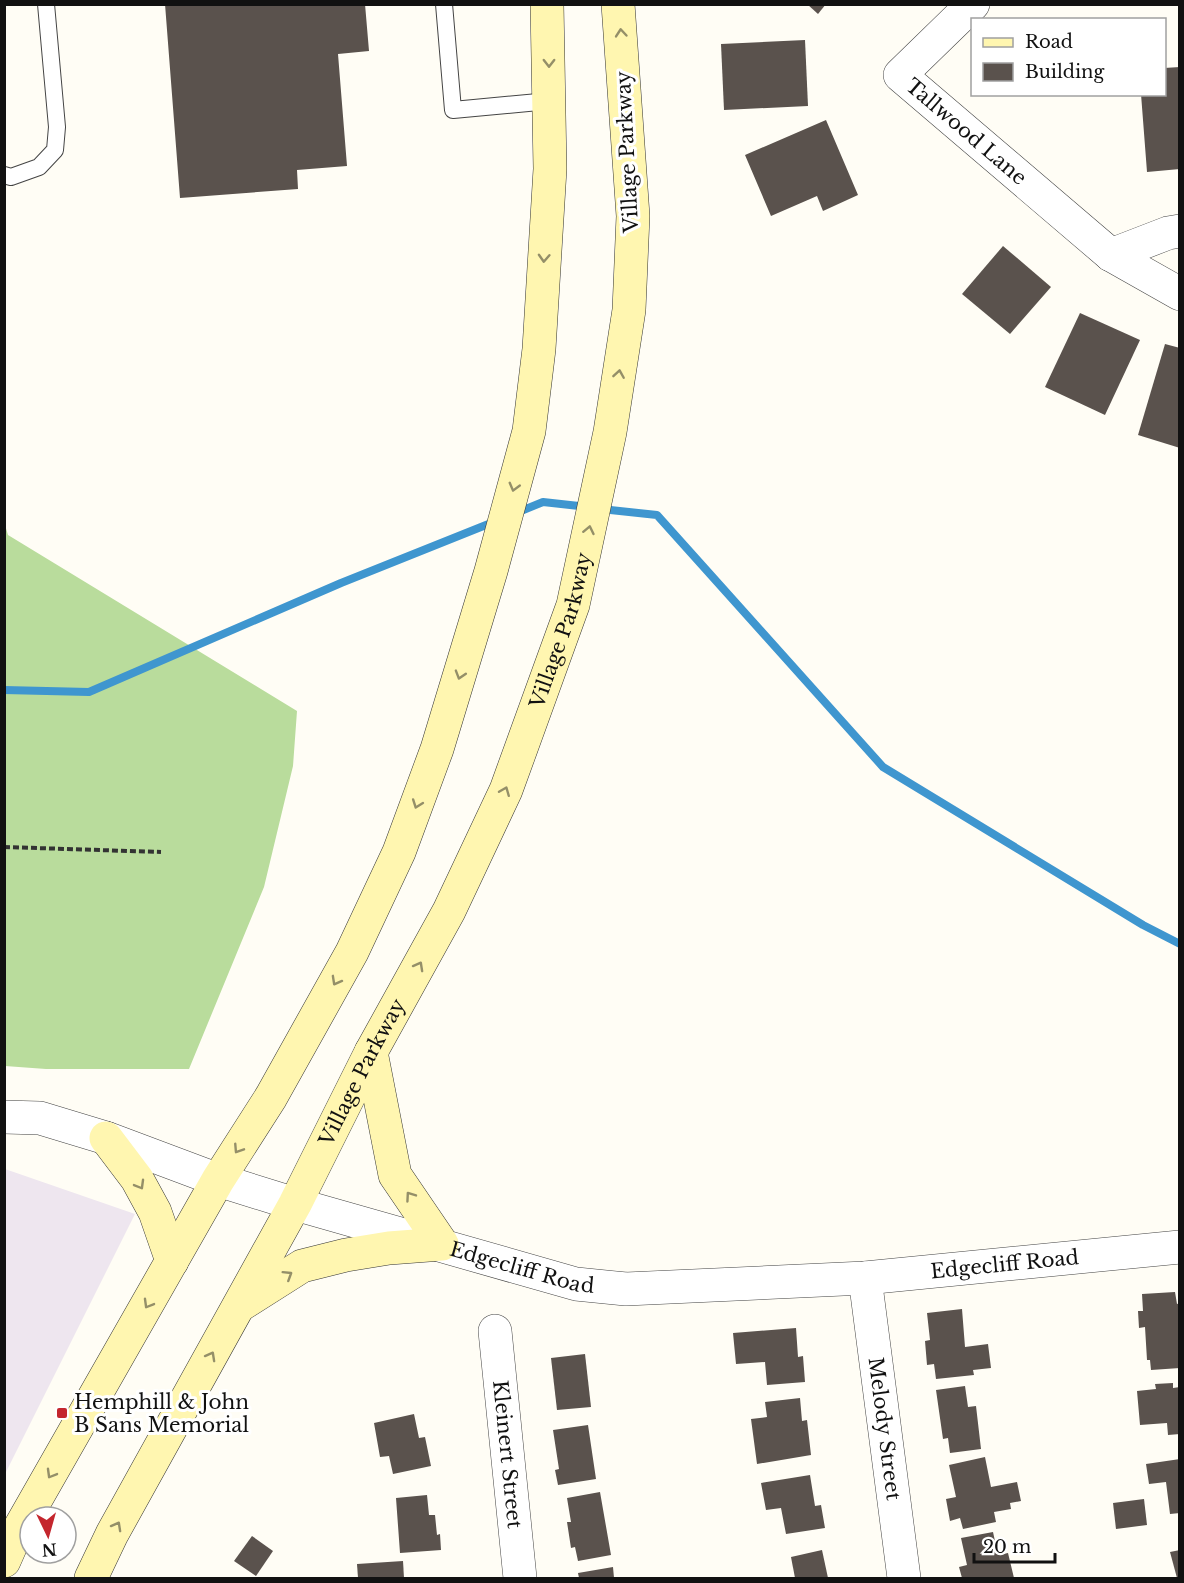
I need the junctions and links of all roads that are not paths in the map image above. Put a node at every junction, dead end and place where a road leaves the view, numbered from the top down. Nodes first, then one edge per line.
1 (46, 4) edge
2 (444, 4) edge
3 (547, 4) edge
4 (618, 4) edge
5 (973, 4) edge
6 (549, 101) junction
7 (4, 175) edge
8 (1179, 231) edge
9 (1111, 255) junction
10 (1179, 294) edge
11 (372, 1052) junction
12 (4, 1117) edge
13 (105, 1138) junction
14 (218, 1180) junction
15 (295, 1204) junction
16 (442, 1244) junction
17 (1179, 1247) edge
18 (172, 1261) junction
19 (865, 1278) junction
20 (238, 1306) junction
21 (495, 1330) dead end
22 (4, 1561) edge
23 (91, 1578) edge
24 (520, 1578) edge
25 (904, 1578) edge

1 - 7 lane
2 - 6 lane
3 -> 6 main road
11 -> 4 main road, Village Parkway
5 - 9 street, Tallwood Lane
6 -> 14 main road
8 - 9 street
9 - 10 street
11 - 15 main road, Village Parkway
16 -> 11 main road
12 - 13 street, Edgecliff Road
13 - 14 street, Edgecliff Road
13 -> 18 main road
14 - 15 street, Edgecliff Road
14 - 18 main road
15 - 16 street, Edgecliff Road
15 - 20 main road
16 - 19 street, Edgecliff Road
20 -> 16 main road
17 - 19 street, Edgecliff Road
18 -> 22 main road
19 - 25 street, Melody Street
23 -> 20 main road
21 - 24 street, Kleinert Street

